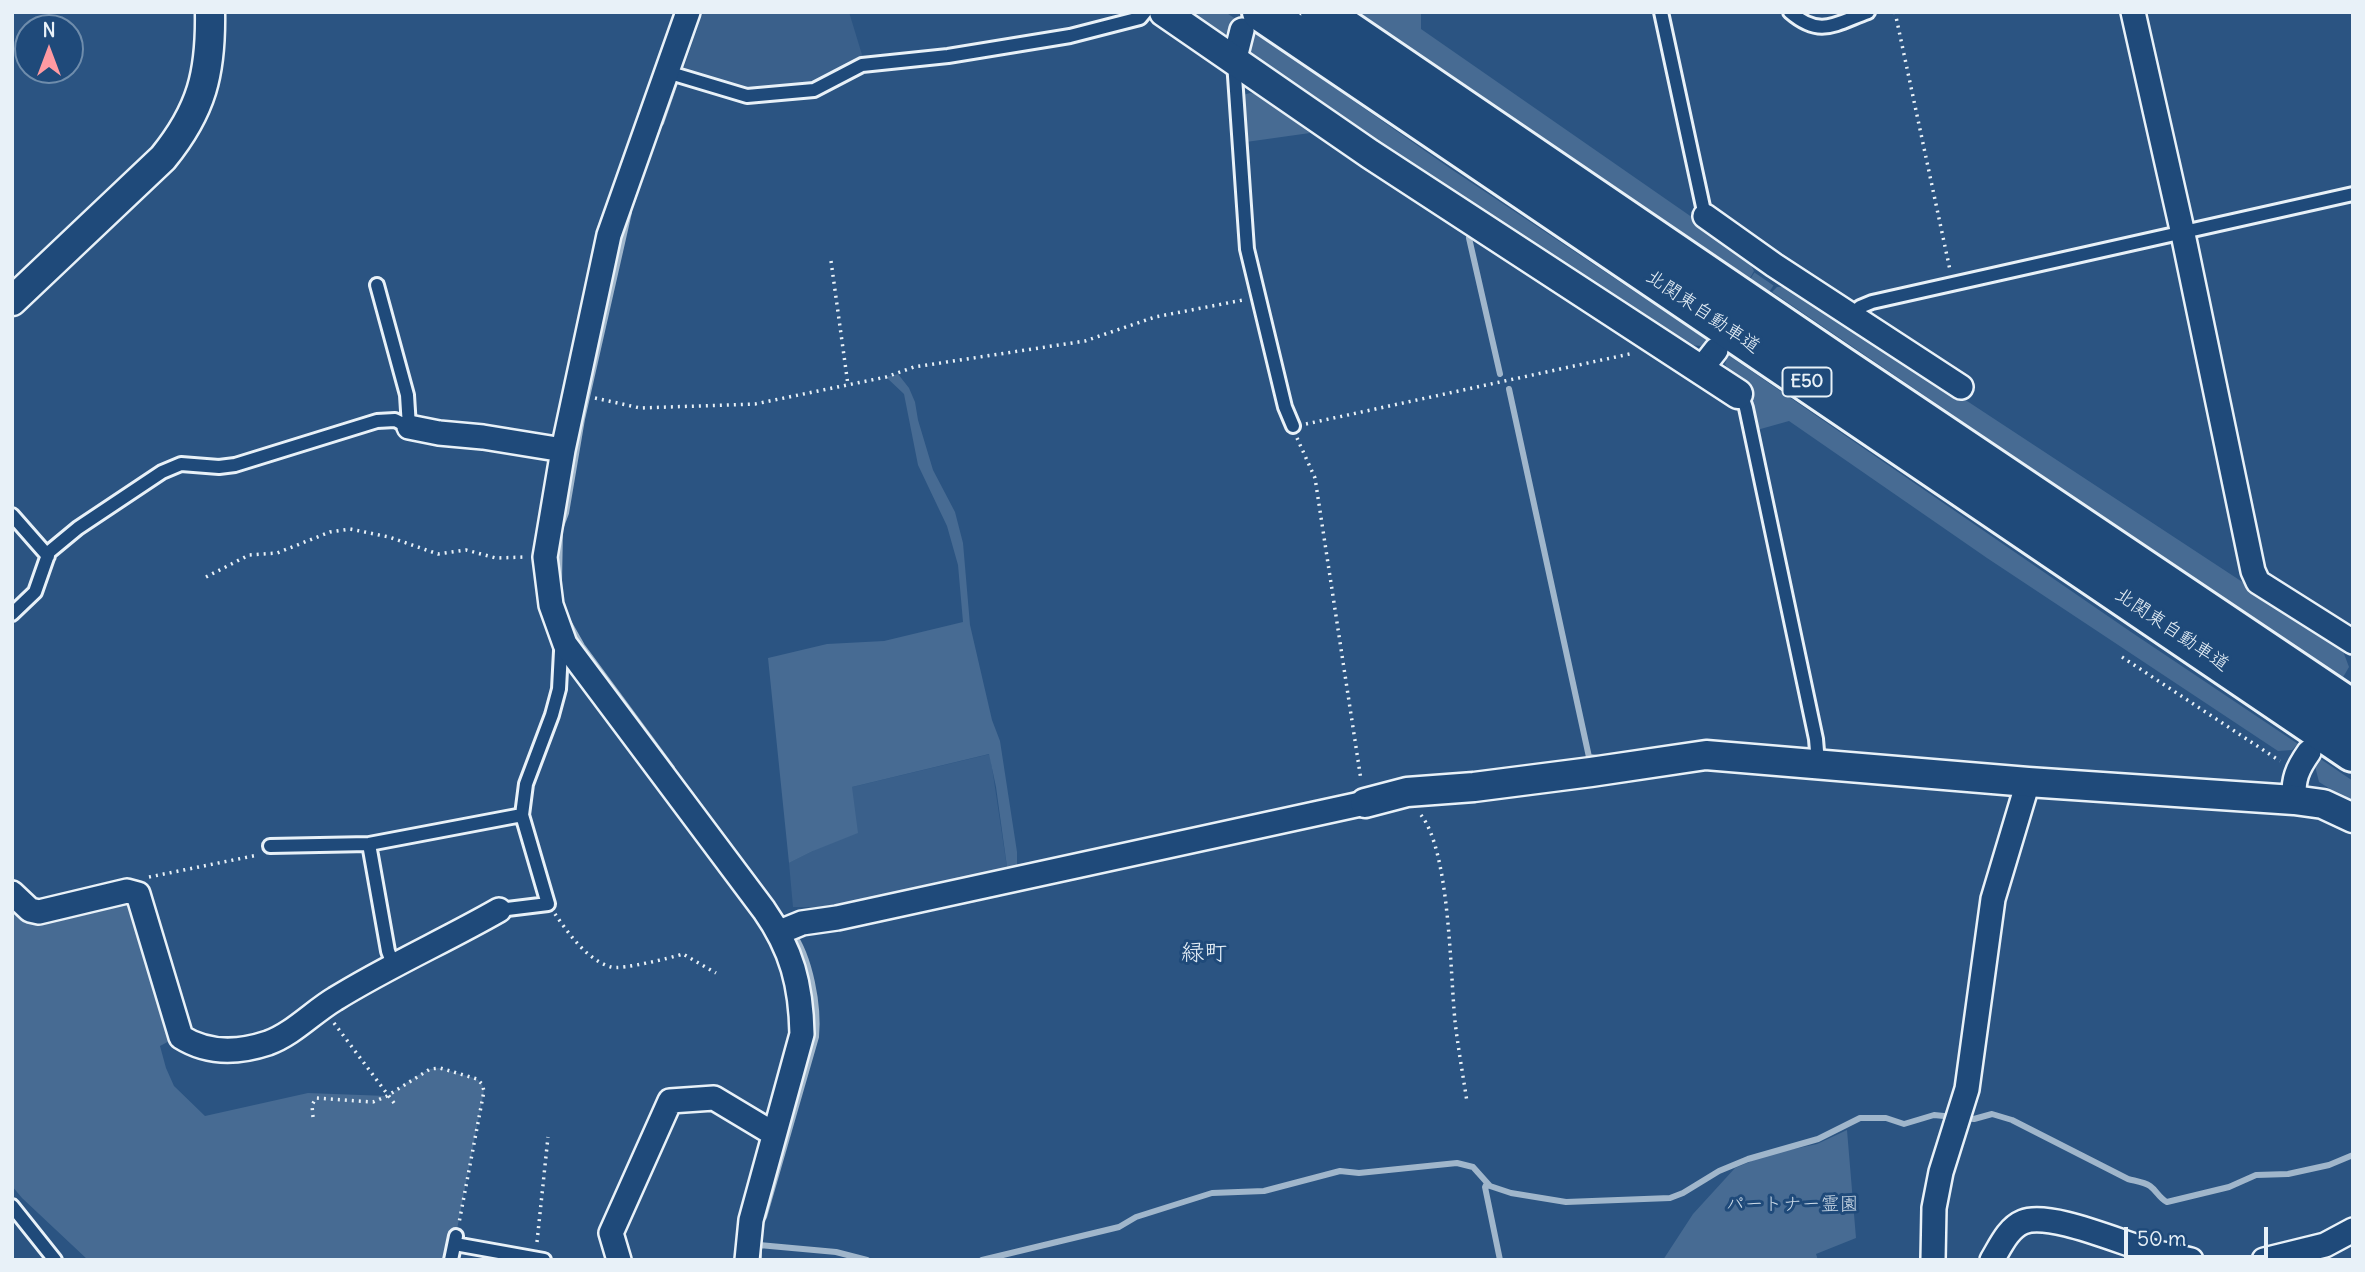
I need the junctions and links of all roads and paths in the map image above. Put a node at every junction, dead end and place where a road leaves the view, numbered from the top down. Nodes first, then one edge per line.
1 (209, 12) edge
2 (688, 12) edge
3 (1145, 12) edge
4 (1164, 12) edge
5 (1320, 12) edge
6 (1661, 12) edge
7 (1790, 12) edge
8 (1868, 12) edge
9 (1895, 12) edge
10 (2133, 12) edge
11 (1252, 21) edge
12 (1234, 62) junction
13 (667, 72) junction
14 (2353, 194) edge
15 (1705, 216) joint
16 (2183, 234) junction
17 (831, 261) dead end
18 (1953, 284) junction
19 (377, 285) dead end
20 (1259, 296) junction
21 (12, 301) edge
22 (1852, 316) junction
23 (1652, 337) junction
24 (848, 385) junction
25 (1961, 387) dead end
26 (576, 390) junction
27 (1738, 394) joint
28 (1293, 426) junction
29 (409, 427) junction
30 (564, 450) junction
31 (12, 515) edge
32 (48, 556) junction
33 (545, 558) junction
34 (206, 576) dead end
35 (12, 614) edge
36 (2353, 642) edge
37 (565, 644) junction
38 (2122, 657) dead end
39 (2352, 694) edge
40 (2309, 752) dead end
41 (2353, 752) edge
42 (1818, 763) junction
43 (2296, 771) junction
44 (2028, 782) junction
45 (1407, 792) junction
46 (2294, 800) junction
47 (1365, 803) junction
48 (522, 815) junction
49 (2353, 818) edge
50 (369, 845) junction
51 (270, 846) joint
52 (127, 891) junction
53 (12, 893) edge
54 (548, 904) junction
55 (499, 910) joint
56 (780, 932) junction
57 (393, 964) junction
58 (716, 973) dead end
59 (323, 1007) junction
60 (387, 1096) junction
61 (1467, 1102) dead end
62 (397, 1107) dead end
63 (313, 1117) dead end
64 (774, 1134) junction
65 (548, 1137) dead end
66 (12, 1206) edge
67 (2353, 1230) edge
68 (456, 1240) junction
69 (540, 1259) edge
70 (55, 1260) edge
71 (451, 1260) edge
72 (619, 1260) edge
73 (747, 1260) edge
74 (1933, 1260) edge
75 (1992, 1260) edge
76 (2191, 1260) edge
77 (2263, 1260) edge

1 - 21 street
2 - 13 street
3 - 13 lane
4 - 12 street
5 - 39 highway, 北関東自動車道 / E50
6 - 15 lane
7 - 8 lane
9 - 18 path
10 - 16 street
11 - 12 street
11 - 41 highway, 北関東自動車道 / E50
12 - 20 lane
12 - 23 street
13 - 26 street
14 - 16 lane
15 - 22 street
16 - 18 lane
16 - 36 street
17 - 24 path
18 - 22 lane
19 - 29 lane
20 - 24 path
20 - 28 lane
22 - 25 street
23 - 27 street
23 - 28 path
24 - 26 path
26 - 30 street
27 - 42 lane
28 - 47 path
29 - 30 street
29 - 32 lane
30 - 33 street
31 - 32 lane
32 - 35 lane
33 - 34 path
33 - 37 street
37 - 48 lane
37 - 56 street
38 - 43 path
40 - 43 street
42 - 44 street
42 - 45 street
43 - 46 street
44 - 46 street
44 - 74 street
45 - 47 street
45 - 61 path
46 - 49 street
47 - 56 street
48 - 50 lane
48 - 54 lane
50 - 51 lane
50 - 57 lane
51 - 52 path
52 - 53 street
52 - 59 street
54 - 55 lane
54 - 58 path
55 - 57 street
56 - 64 street
57 - 59 street
59 - 60 path
60 - 62 path
60 - 63 path
60 - 68 path
64 - 72 street
64 - 73 street
65 - 69 path
66 - 70 lane
67 - 77 street
68 - 69 lane
68 - 71 lane
75 - 76 street

